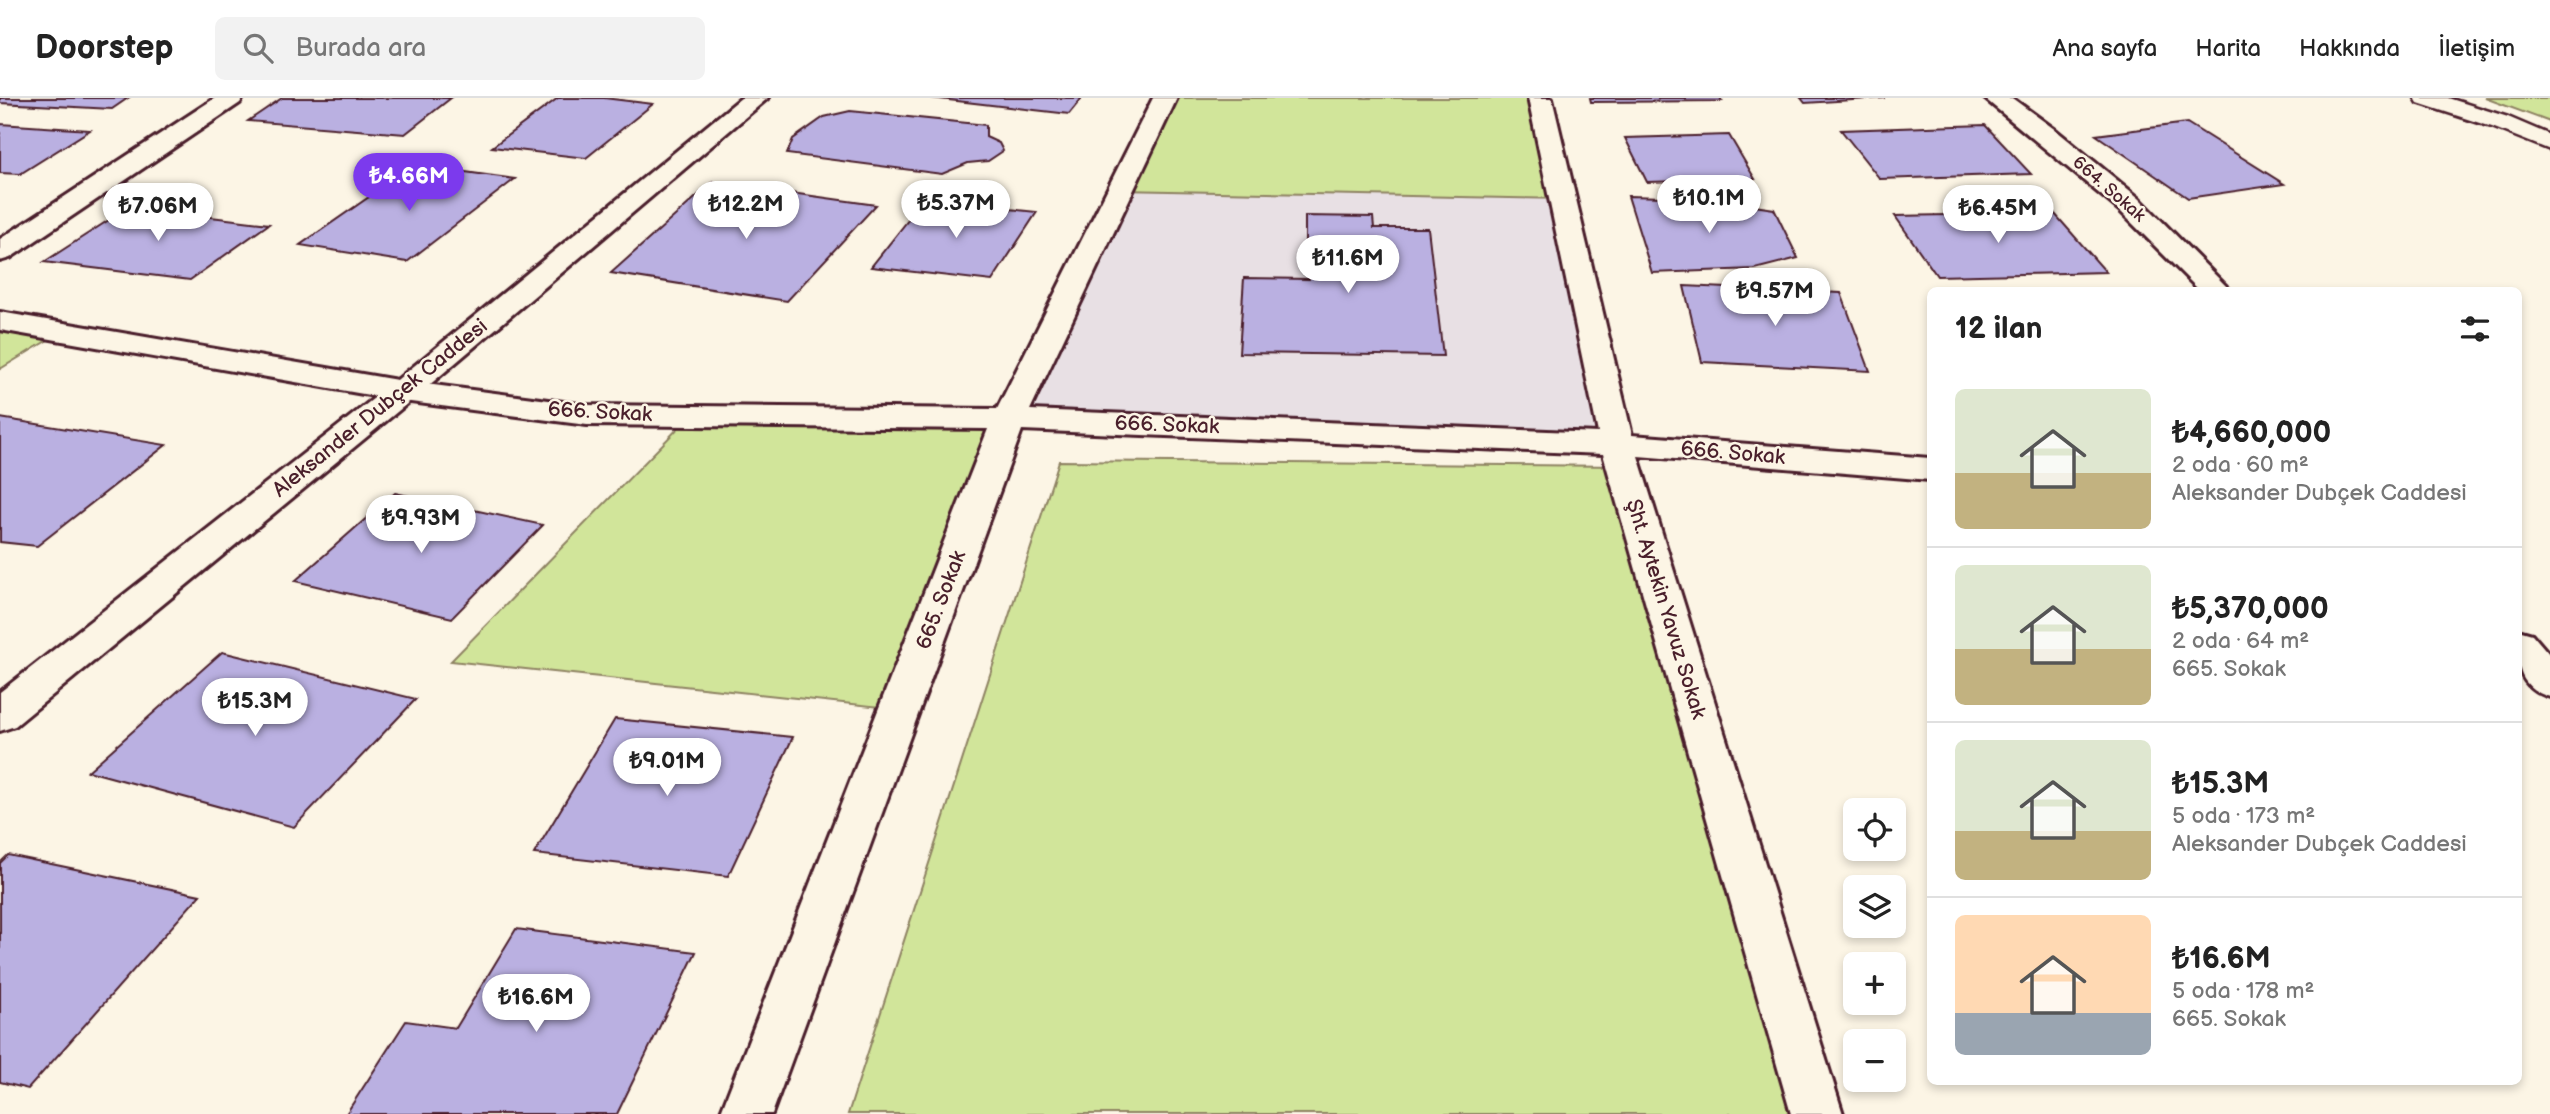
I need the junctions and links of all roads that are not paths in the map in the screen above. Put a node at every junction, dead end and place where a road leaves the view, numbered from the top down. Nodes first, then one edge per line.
1 (231, 98) edge
2 (756, 98) edge
3 (1165, 98) edge
4 (1540, 98) edge
5 (1996, 98) edge
6 (2426, 98) edge
7 (2550, 142) edge
8 (0, 252) edge
9 (2212, 287) edge
10 (0, 321) edge
11 (403, 390) junction
12 (1009, 419) junction
13 (1617, 444) junction
14 (1927, 469) edge
15 (2522, 649) edge
16 (2550, 682) edge
17 (0, 715) edge
18 (746, 1114) edge
19 (1817, 1114) edge

1 - 8 street
2 - 11 street, Aleksander Dubçek Caddesi
3 - 12 street, 665. Sokak
4 - 13 street, Şht. Aytekin Yavuz Sokak
5 - 9 street, 664. Sokak
6 - 7 lane
10 - 11 street, 666. Sokak
11 - 12 street, 666. Sokak
11 - 17 street, Aleksander Dubçek Caddesi
12 - 13 street, 666. Sokak
12 - 18 street, 665. Sokak
13 - 14 street, 666. Sokak
13 - 19 street, Şht. Aytekin Yavuz Sokak
15 - 16 street

